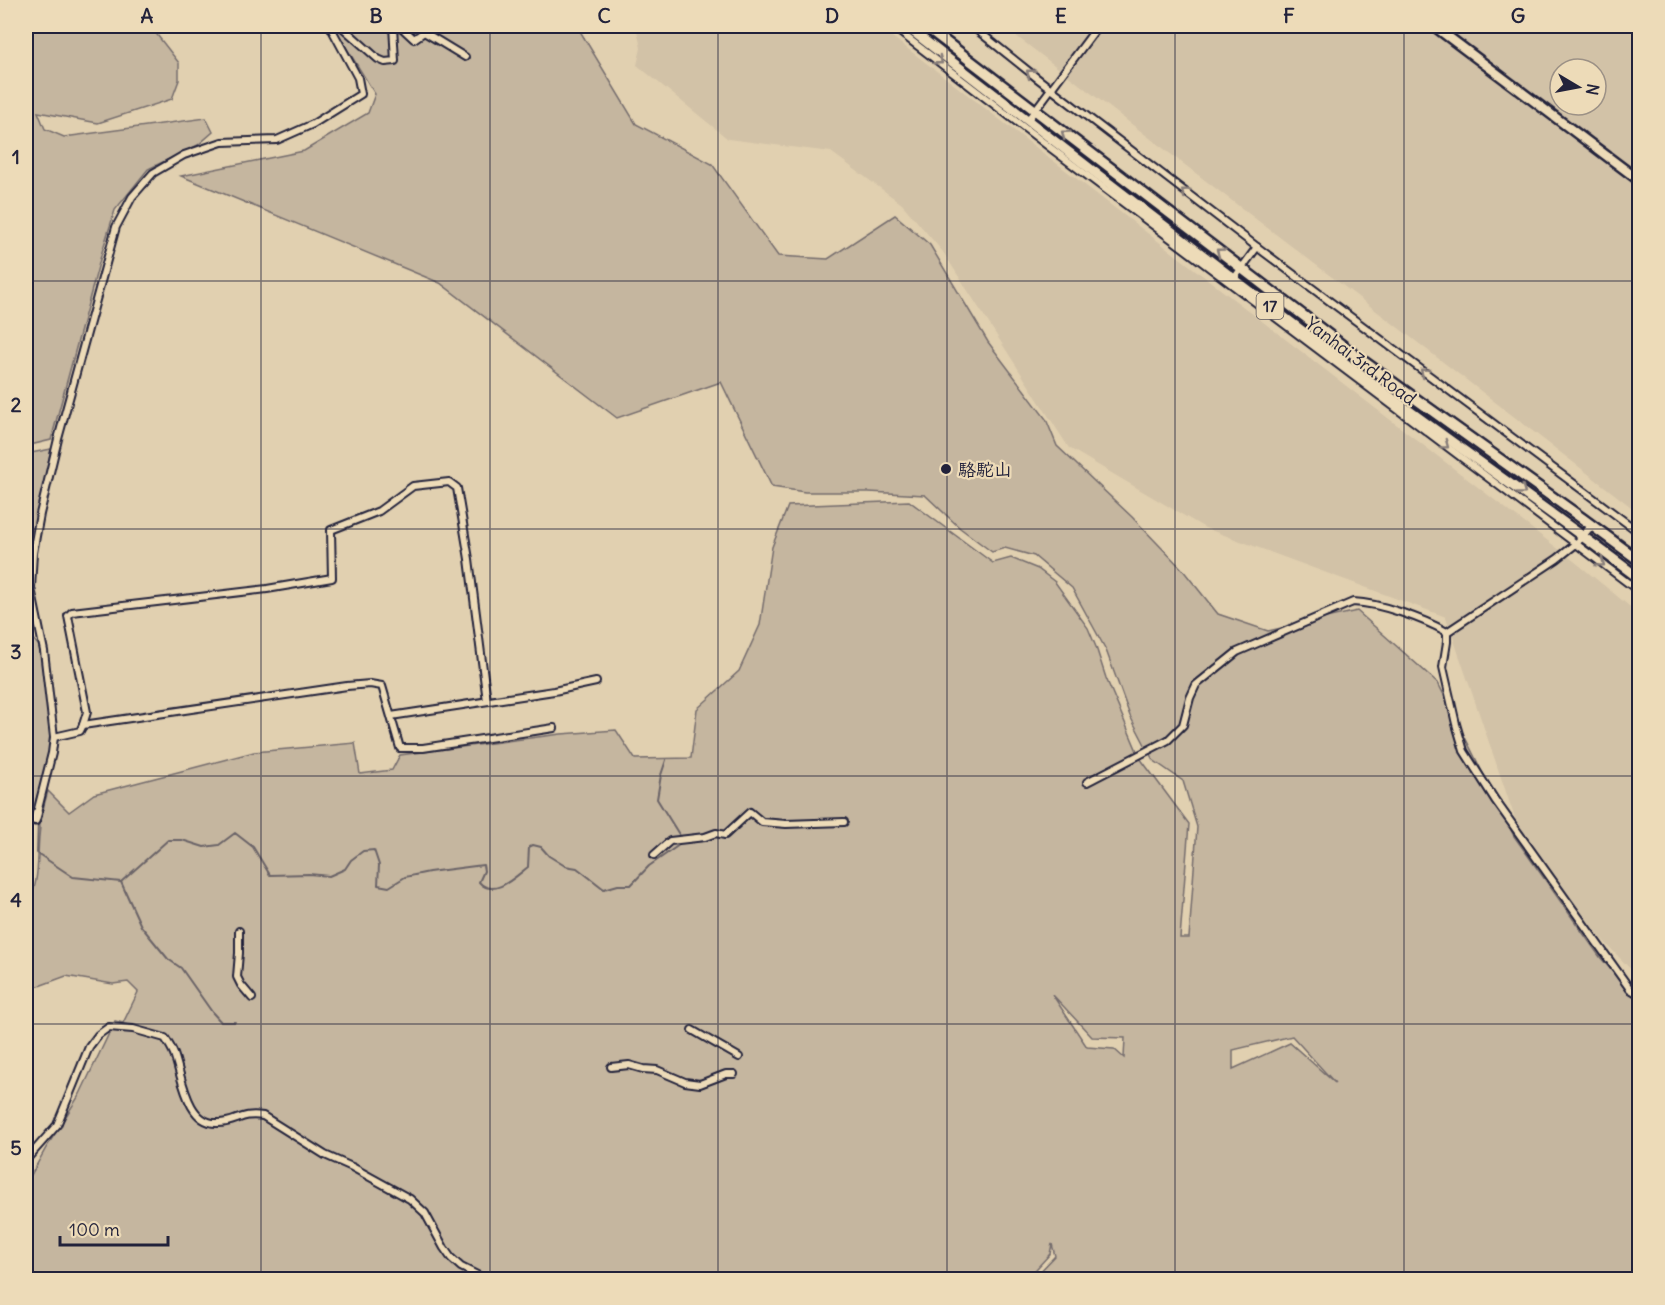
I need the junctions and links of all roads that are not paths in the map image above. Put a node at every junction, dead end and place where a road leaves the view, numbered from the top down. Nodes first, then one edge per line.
1 (330, 26) edge
2 (341, 26) edge
3 (393, 26) edge
4 (400, 26) edge
5 (892, 26) edge
6 (926, 26) edge
7 (972, 26) edge
8 (1098, 26) edge
9 (1434, 26) edge
10 (907, 28) edge
11 (465, 57) dead end
12 (991, 77) junction
13 (1050, 88) junction
14 (982, 90) junction
15 (1035, 111) junction
16 (1026, 124) junction
17 (1640, 181) edge
18 (1157, 204) junction
19 (1147, 217) junction
20 (1257, 247) junction
21 (1241, 268) junction
22 (1232, 281) junction
23 (1592, 525) junction
24 (1640, 533) edge
25 (1583, 536) junction
26 (1576, 544) junction
27 (1640, 561) edge
28 (1640, 579) edge
29 (1640, 592) edge
30 (1447, 632) junction
31 (596, 682) dead end
32 (487, 701) junction
33 (391, 716) junction
34 (83, 725) junction
35 (554, 728) dead end
36 (54, 737) junction
37 (1087, 782) dead end
38 (36, 817) dead end
39 (844, 822) dead end
40 (654, 855) dead end
41 (239, 931) dead end
42 (1640, 995) edge
43 (252, 998) dead end
44 (692, 1030) dead end
45 (739, 1056) dead end
46 (611, 1067) dead end
47 (734, 1074) dead end
48 (26, 1160) edge
49 (487, 1280) edge

1 - 36 street
2 - 3 street
4 - 11 street
5 - 10 street, Yanhai 3rd Road
6 - 12 main road, Yanhai 3rd Road / 17
13 -> 7 street, Yanhai 3rd Road
8 - 13 street
9 - 17 street
10 -> 14 main road, Yanhai 3rd Road / 17
12 - 14 street
12 - 15 main road, Yanhai 3rd Road / 17
13 - 15 street
20 -> 13 street, Yanhai 3rd Road
14 - 16 main road, Yanhai 3rd Road / 17
15 - 16 street
18 -> 15 main road, Yanhai 3rd Road / 17
16 - 19 main road, Yanhai 3rd Road / 17
18 - 19 street
21 -> 18 main road, Yanhai 3rd Road / 17
19 - 22 main road, Yanhai 3rd Road / 17
20 - 21 street
24 -> 20 street, Yanhai 3rd Road
21 - 22 street
21 - 23 main road, Yanhai 3rd Road / 17
22 -> 25 main road, Yanhai 3rd Road / 17
22 -> 26 street, Yanhai 3rd Road
23 - 25 street
23 - 27 main road, Yanhai 3rd Road / 17
25 - 26 street
25 - 28 main road, Yanhai 3rd Road / 17
26 -> 29 street, Yanhai 3rd Road
26 - 30 street
30 - 37 street
30 - 42 street
31 - 32 street
32 - 33 street
32 - 34 street
33 - 34 street
33 - 35 street
34 - 36 street
36 - 38 street
39 - 40 street
41 - 43 street
44 - 45 street
46 - 47 street
48 - 49 street

